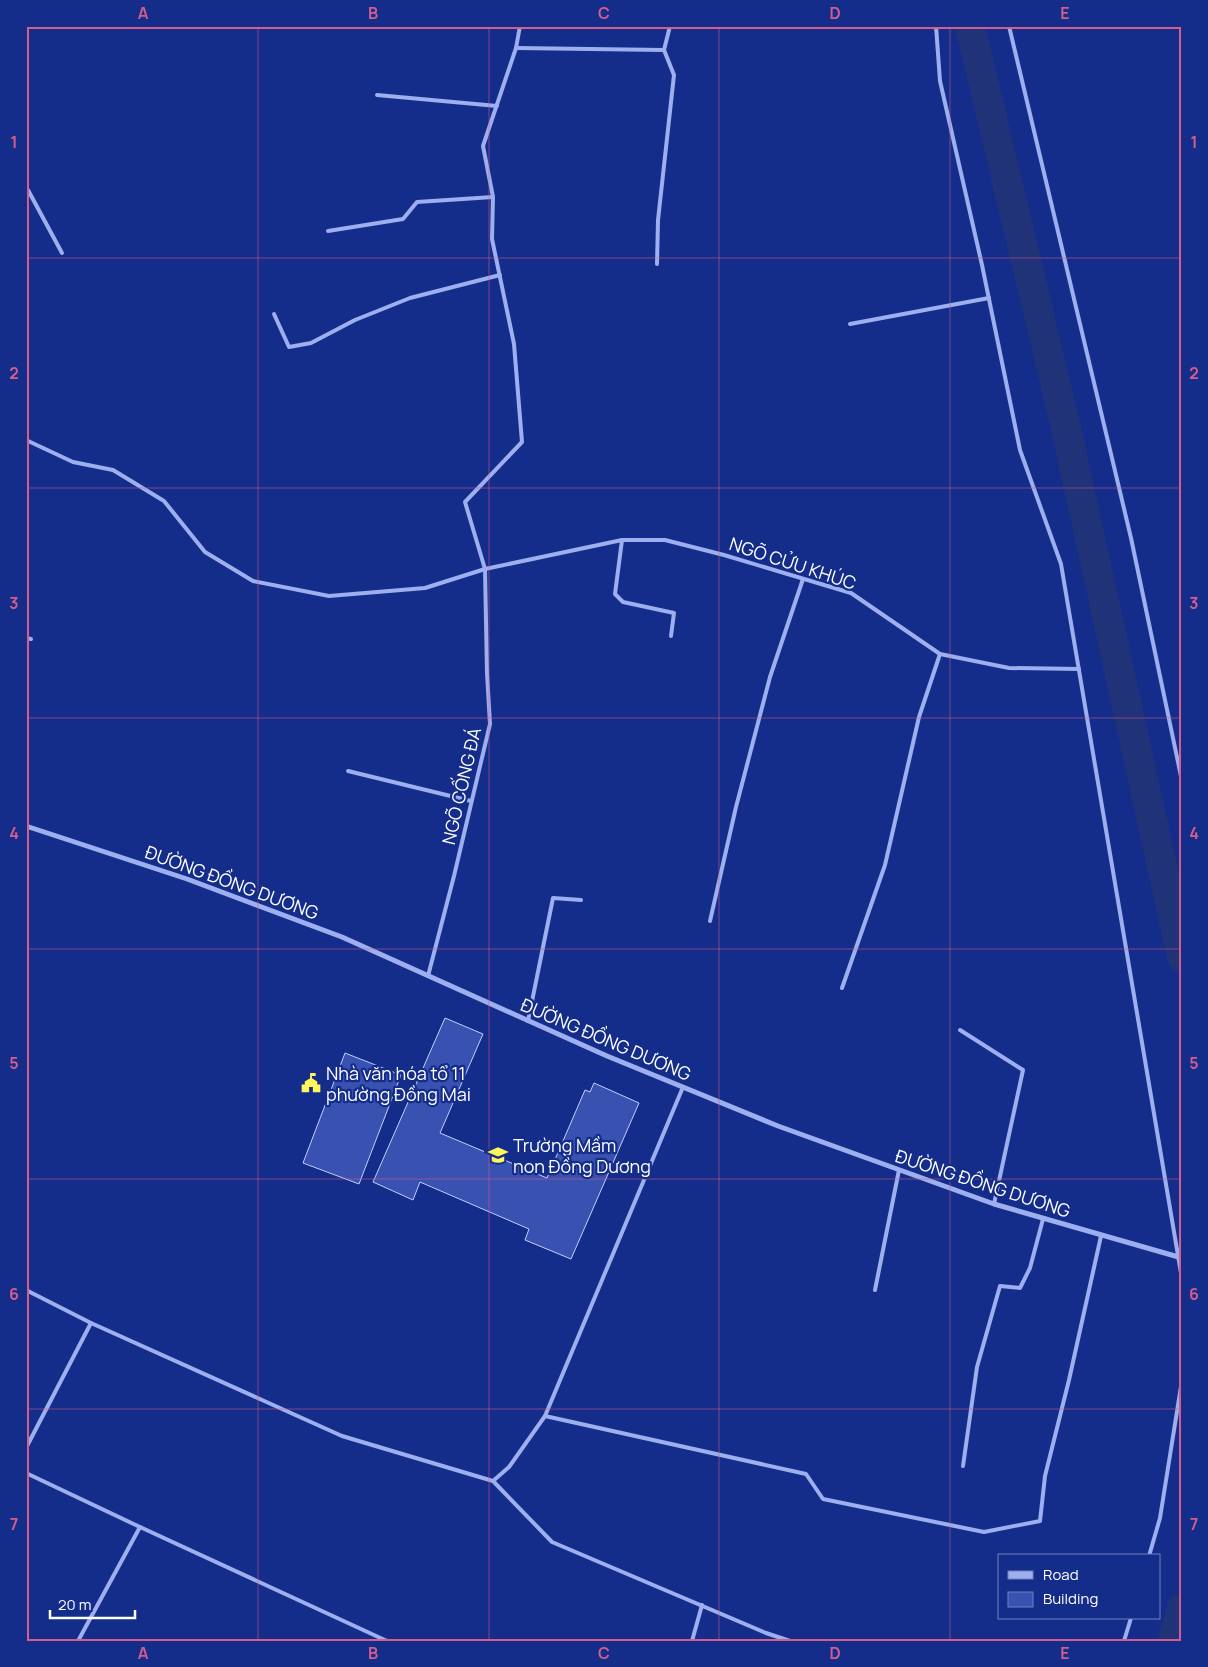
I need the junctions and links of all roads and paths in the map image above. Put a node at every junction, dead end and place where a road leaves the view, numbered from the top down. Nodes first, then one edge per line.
1 (520, 26) edge
2 (670, 26) edge
3 (936, 26) edge
4 (1009, 26) edge
5 (516, 48) junction
6 (664, 50) junction
7 (377, 95) dead end
8 (497, 106) junction
9 (26, 190) edge
10 (493, 196) junction
11 (328, 231) dead end
12 (62, 253) dead end
13 (657, 264) dead end
14 (500, 275) junction
15 (989, 298) junction
16 (274, 314) dead end
17 (850, 324) dead end
18 (26, 440) edge
19 (622, 540) junction
20 (485, 569) junction
21 (803, 579) junction
22 (671, 636) dead end
23 (940, 654) junction
24 (1079, 669) junction
25 (348, 771) dead end
26 (1182, 781) edge
27 (471, 801) junction
28 (26, 826) edge
29 (582, 900) dead end
30 (710, 921) dead end
31 (428, 976) junction
32 (842, 988) dead end
33 (528, 1021) junction
34 (960, 1030) dead end
35 (682, 1087) junction
36 (900, 1170) junction
37 (994, 1204) junction
38 (1043, 1219) junction
39 (1101, 1236) junction
40 (1180, 1257) edge
41 (1182, 1279) edge
42 (26, 1290) edge
43 (875, 1290) dead end
44 (91, 1323) junction
45 (1182, 1380) edge
46 (545, 1416) junction
47 (26, 1448) edge
48 (963, 1466) dead end
49 (26, 1473) edge
50 (493, 1481) junction
51 (140, 1527) junction
52 (1150, 1554) edge
53 (702, 1605) junction
54 (1130, 1620) edge
55 (78, 1641) edge
56 (387, 1641) edge
57 (692, 1641) edge
58 (790, 1641) edge
59 (1124, 1641) edge

1 - 5 lane
2 - 6 lane
3 - 15 lane
4 - 26 lane
5 - 6 lane
5 - 8 lane
6 - 13 lane
7 - 8 lane
8 - 10 lane
9 - 12 lane
10 - 11 lane
10 - 14 lane
14 - 16 lane
14 - 20 lane, NGÕ CỐNG ĐÁ
15 - 17 lane
15 - 24 lane
18 - 20 lane, NGÕ CỬU KHÚC
19 - 20 lane, NGÕ CỬU KHÚC
19 - 21 lane, NGÕ CỬU KHÚC
19 - 22 lane
20 - 27 lane, NGÕ CỐNG ĐÁ
21 - 23 lane, NGÕ CỬU KHÚC
21 - 30 lane
23 - 24 lane, NGÕ CỬU KHÚC
23 - 32 lane
24 - 40 lane
25 - 27 lane
27 - 31 lane, NGÕ CỐNG ĐÁ
28 - 31 street, ĐƯỜNG ĐỒNG DƯƠNG
29 - 33 lane
31 - 33 street, ĐƯỜNG ĐỒNG DƯƠNG
33 - 35 street, ĐƯỜNG ĐỒNG DƯƠNG
34 - 37 lane
35 - 36 street, ĐƯỜNG ĐỒNG DƯƠNG
35 - 46 lane
36 - 37 street, ĐƯỜNG ĐỒNG DƯƠNG
36 - 43 lane
37 - 38 street, ĐƯỜNG ĐỒNG DƯƠNG
38 - 39 street, ĐƯỜNG ĐỒNG DƯƠNG
38 - 48 lane
39 - 40 street, ĐƯỜNG ĐỒNG DƯƠNG
39 - 46 lane
40 - 41 lane
42 - 44 lane
44 - 47 lane
44 - 50 lane
45 - 52 lane
46 - 50 lane
49 - 51 lane
50 - 53 lane
51 - 55 lane
51 - 56 lane
53 - 57 lane
53 - 58 lane
54 - 59 lane

